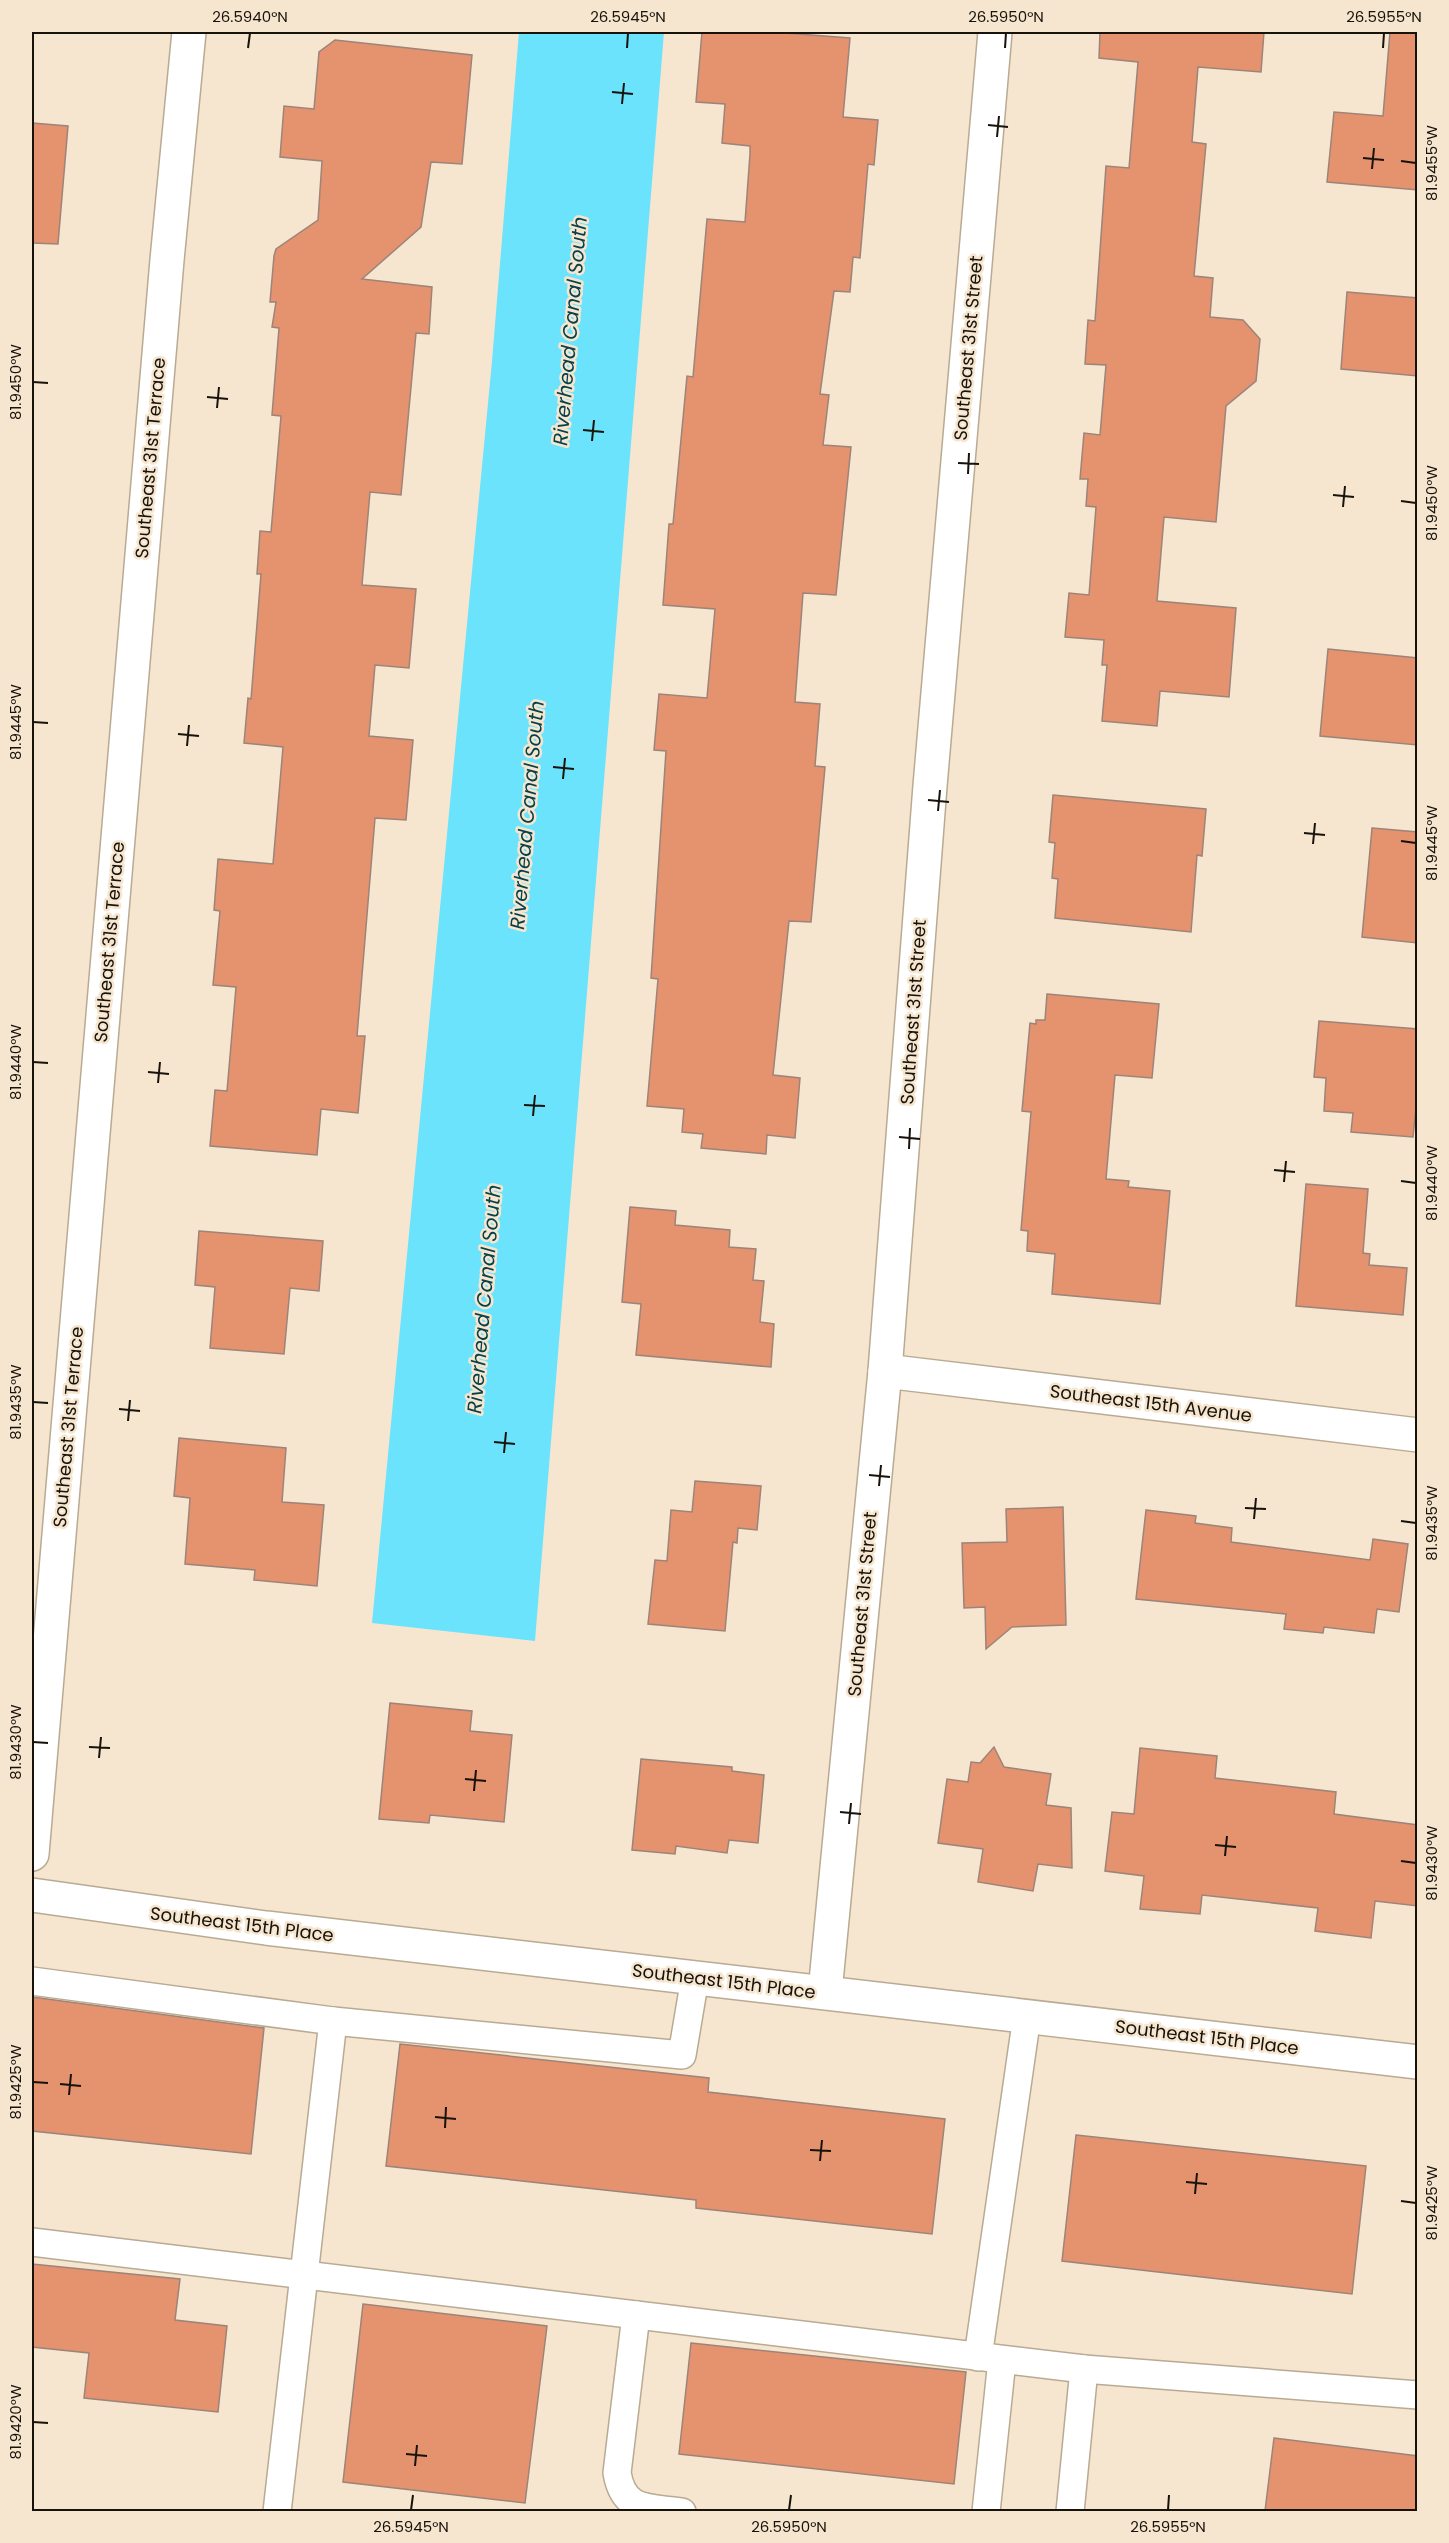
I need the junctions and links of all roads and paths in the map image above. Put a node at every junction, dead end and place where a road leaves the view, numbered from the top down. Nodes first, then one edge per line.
1 (189, 32) edge
2 (995, 32) edge
3 (885, 1371) junction
4 (1418, 1435) edge
5 (32, 1854) edge
6 (32, 1895) edge
7 (694, 1978) junction
8 (32, 1981) edge
9 (825, 1992) junction
10 (1027, 2016) junction
11 (333, 2021) junction
12 (1418, 2062) edge
13 (32, 2241) edge
14 (306, 2275) junction
15 (636, 2315) junction
16 (990, 2358) junction
17 (1084, 2369) junction
18 (1418, 2396) edge
19 (278, 2511) edge
20 (682, 2511) edge
21 (986, 2511) edge
22 (1070, 2511) edge

1 - 5 street, Southeast 31st Terrace
2 - 3 street, Southeast 31st Street
3 - 4 street, Southeast 15th Avenue
3 - 9 street, Southeast 31st Street
6 - 7 street, Southeast 15th Place
7 - 9 street, Southeast 15th Place
7 - 11 lane
8 - 11 lane
9 - 10 street, Southeast 15th Place
10 - 12 street, Southeast 15th Place
10 - 16 lane
11 - 14 lane
13 - 14 lane
14 - 15 lane
14 - 19 lane
15 - 16 lane
15 - 20 lane
16 - 17 lane
16 - 21 lane
17 - 18 lane
17 - 22 lane

